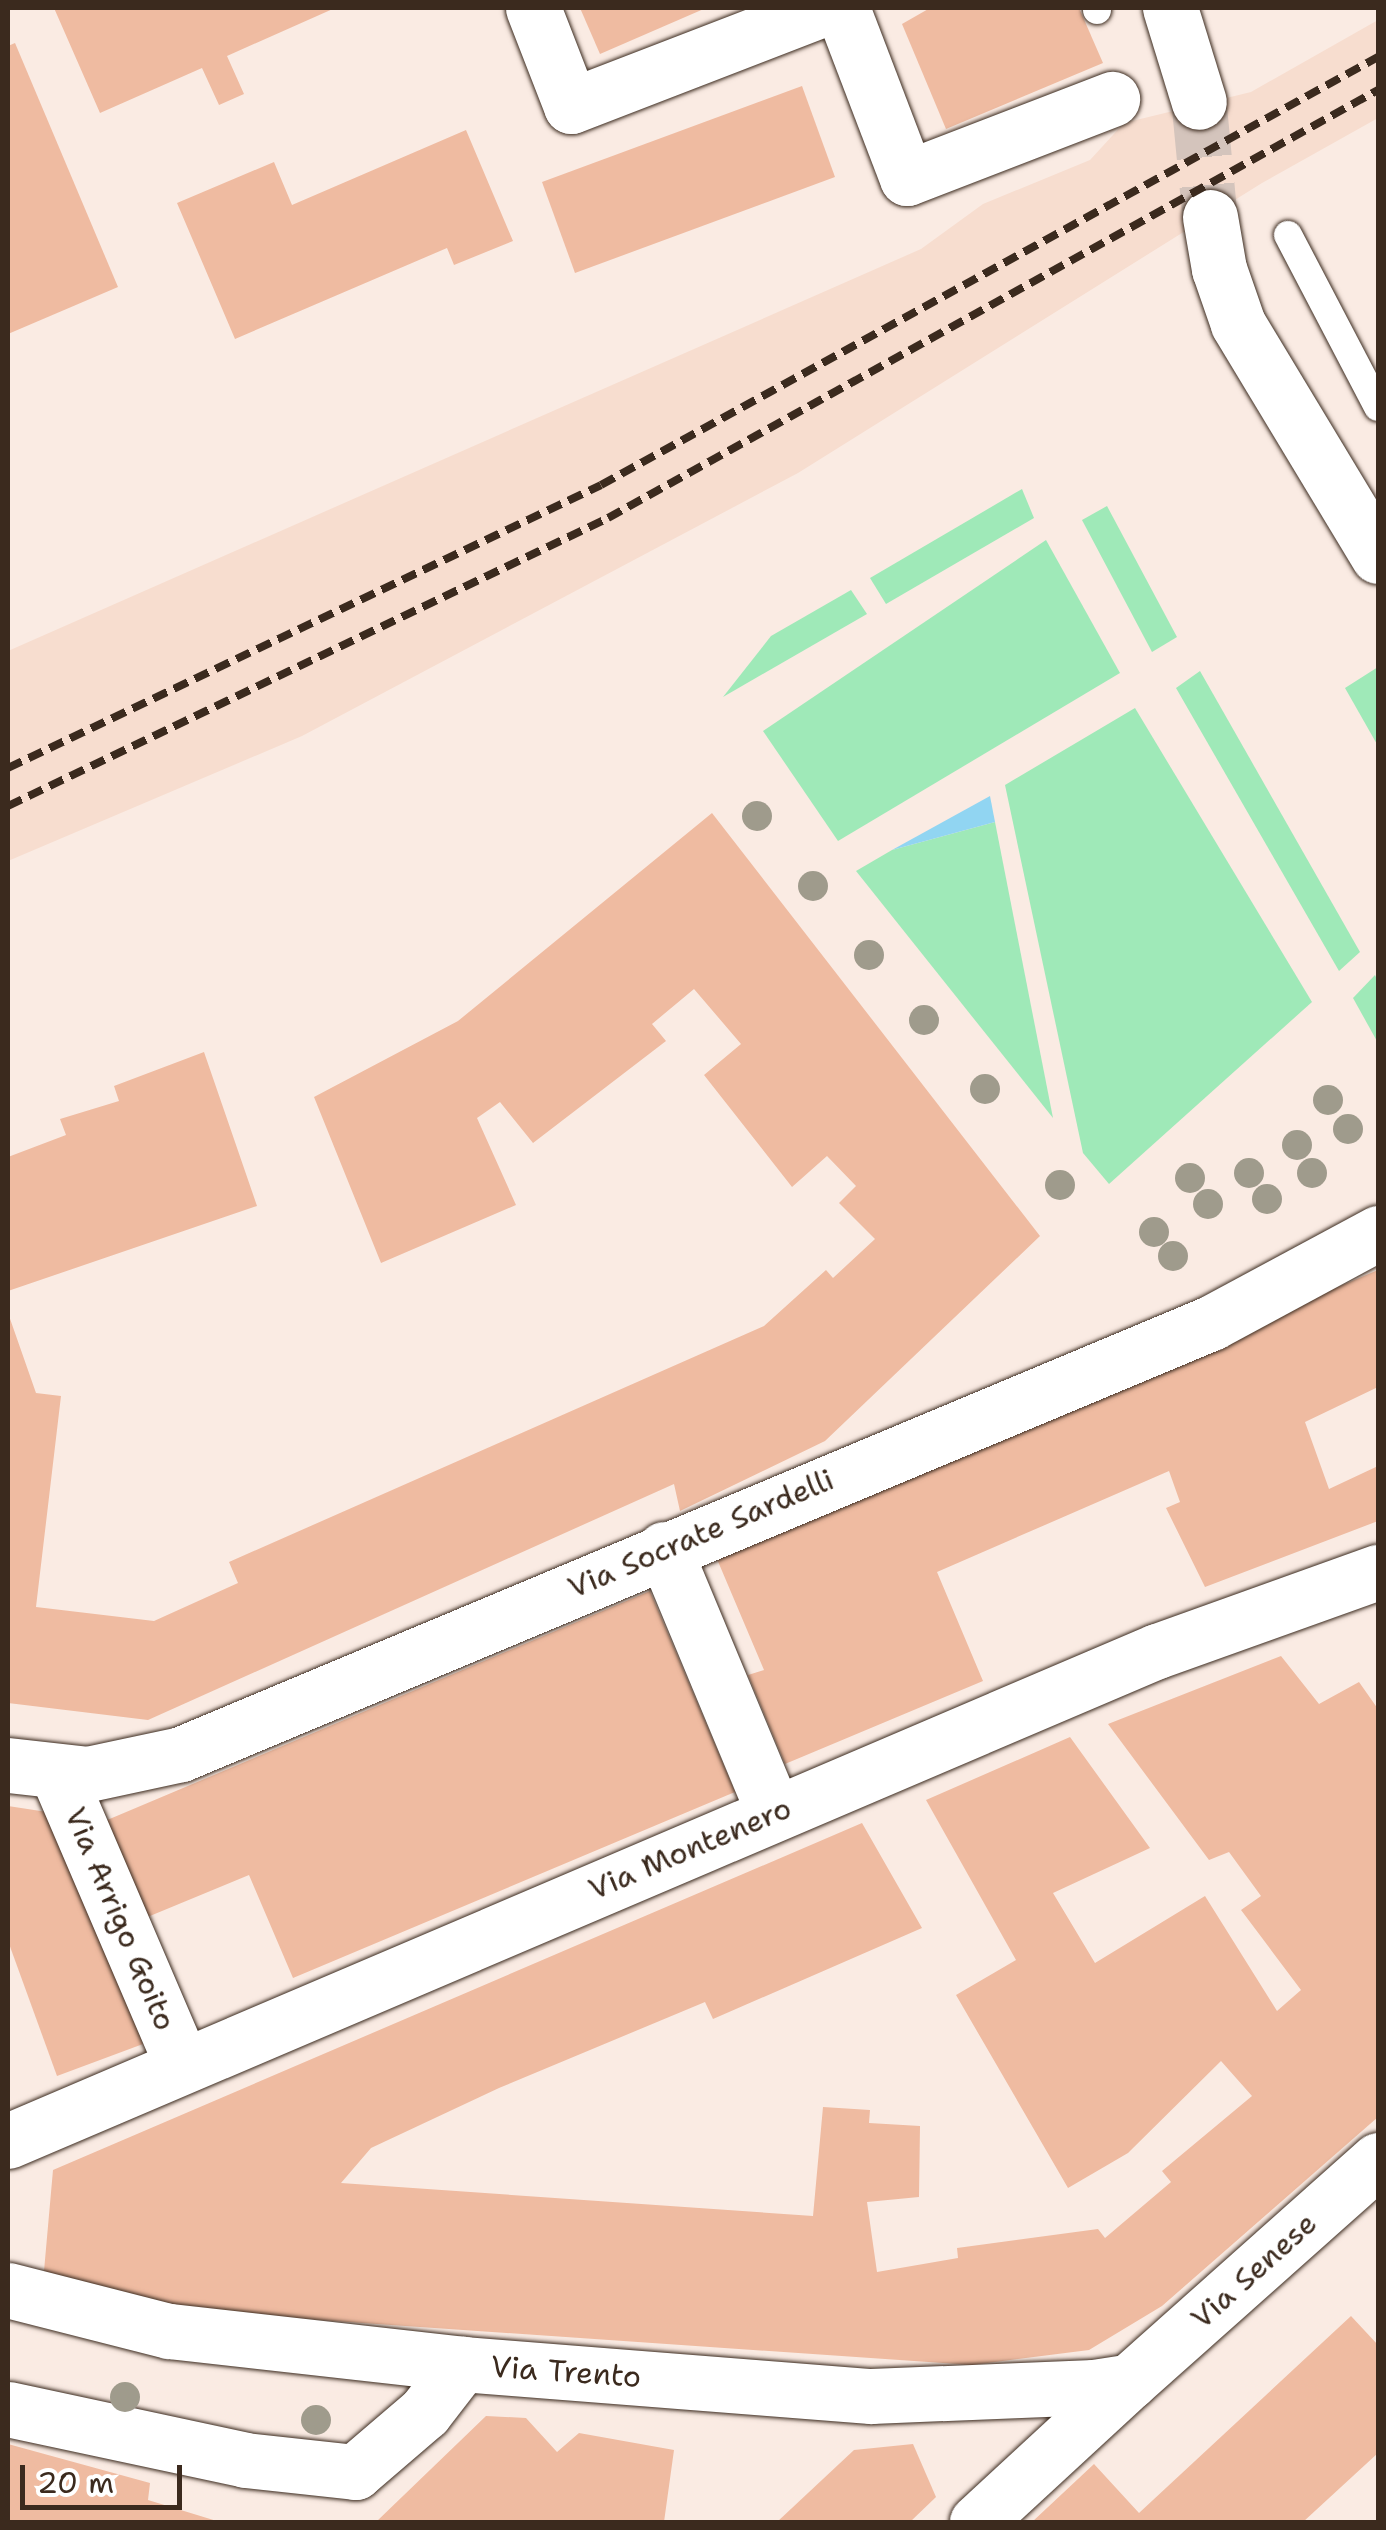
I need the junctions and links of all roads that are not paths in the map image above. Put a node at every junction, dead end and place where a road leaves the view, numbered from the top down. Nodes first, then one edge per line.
1 (534, 8) edge
2 (825, 8) edge
3 (842, 8) edge
4 (1170, 8) edge
5 (731, 24) edge
6 (1112, 99) dead end
7 (1200, 102) tunnel mouth
8 (1210, 217) tunnel mouth
9 (1288, 234) dead end
10 (1378, 407) edge
11 (1378, 556) edge
12 (1378, 1233) edge
13 (664, 1549) junction
14 (1378, 1554) edge
15 (1378, 1572) edge
16 (1317, 1590) junction
17 (32, 1769) edge
18 (774, 1813) junction
19 (182, 2064) junction
20 (8, 2141) edge
21 (1378, 2160) edge
22 (8, 2290) edge
23 (462, 2364) junction
24 (1130, 2381) junction
25 (8, 2409) edge
26 (977, 2522) edge

1 - 5 street
2 - 5 street
3 - 6 street
4 - 7 street
8 - 11 street
9 - 10 lane
12 - 13 street, Via Socrate Sardelli
13 - 17 street, Via Socrate Sardelli
13 - 18 street
14 - 16 street
15 - 16 street, Via Montenero
16 - 18 street, Via Montenero
17 - 19 street, Via Arrigo Goito
18 - 19 street, Via Montenero
19 - 20 street, Via Montenero
21 - 24 street, Via Senese
22 - 23 street, Via Trento
23 - 24 street, Via Trento
23 - 25 street
24 - 26 street, Via Senese

